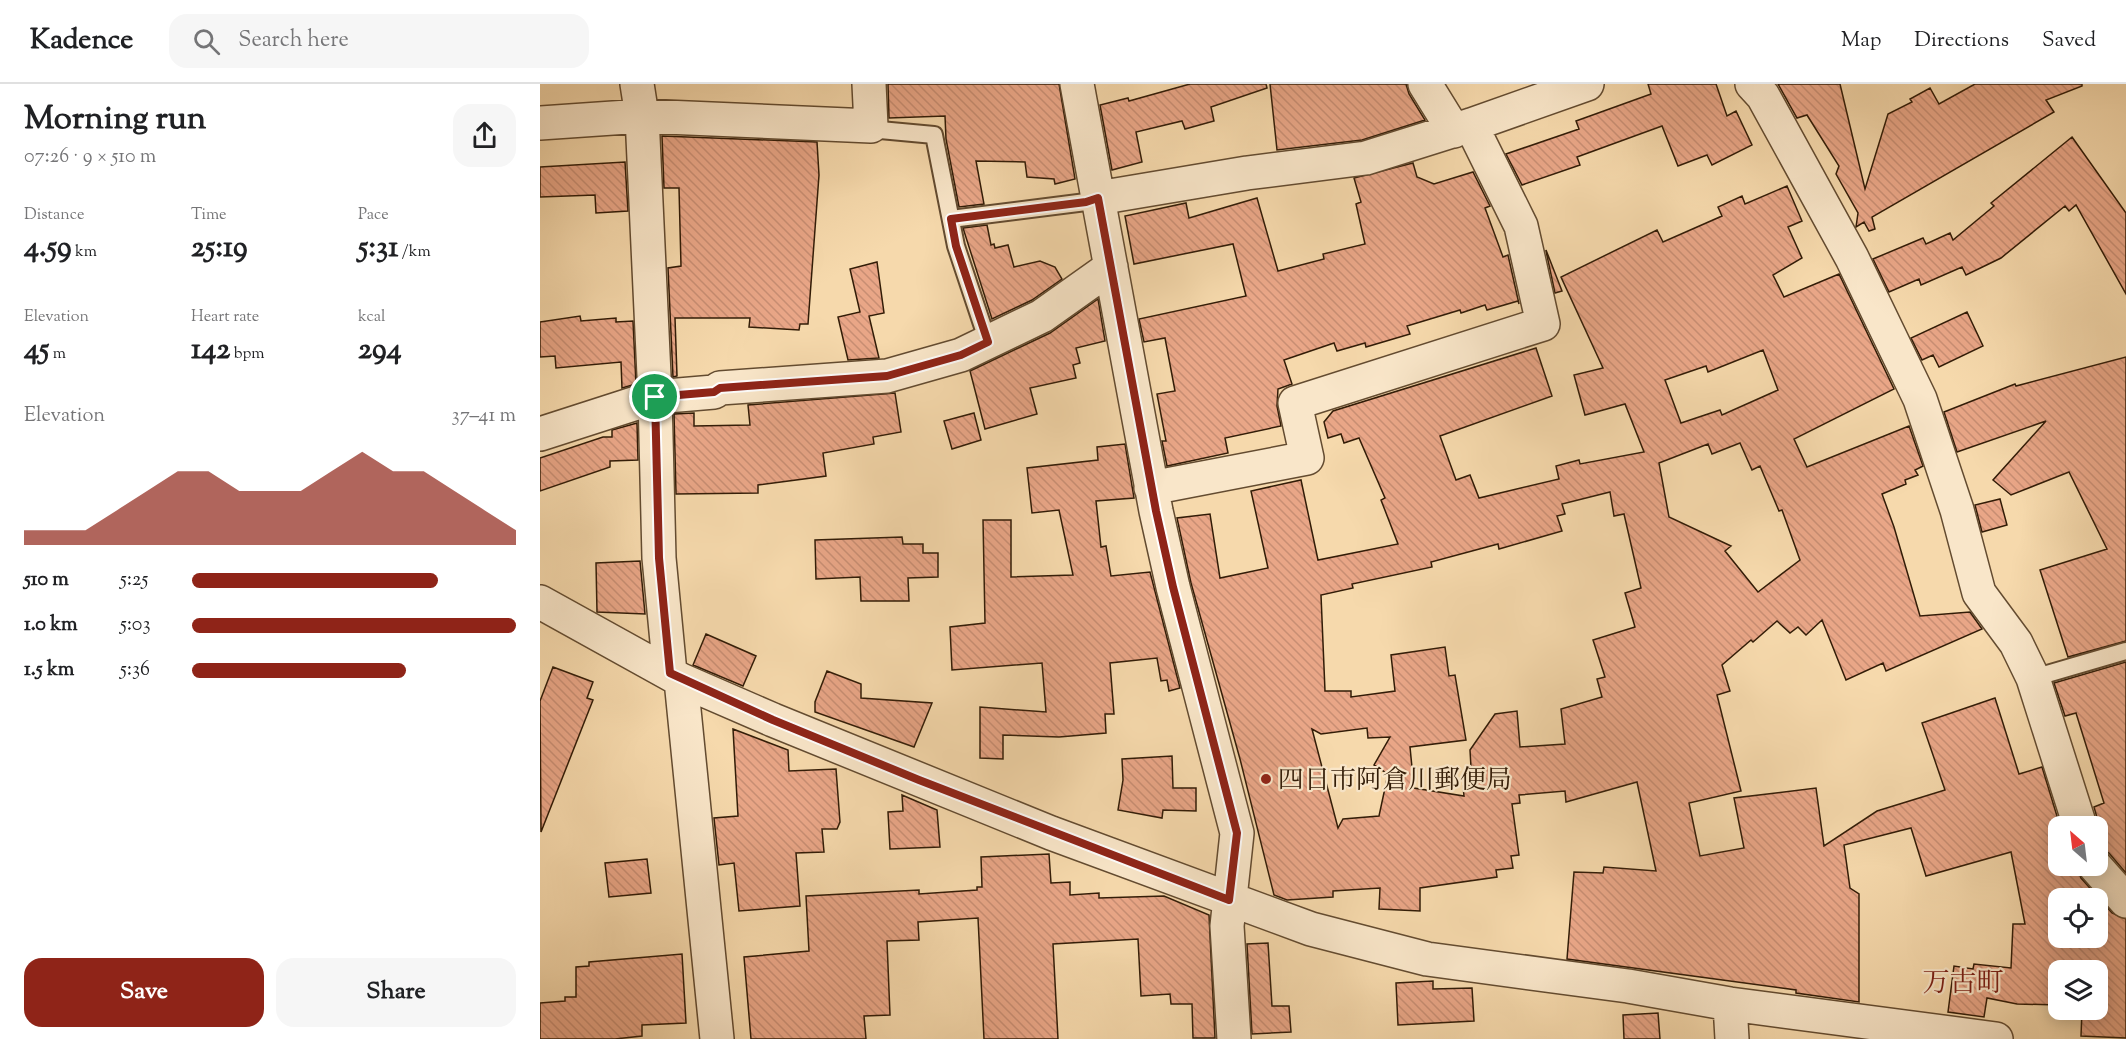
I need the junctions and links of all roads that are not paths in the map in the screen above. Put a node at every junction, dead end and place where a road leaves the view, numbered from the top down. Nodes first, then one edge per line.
1 (637, 84) edge
2 (869, 84) edge
3 (1077, 84) edge
4 (1425, 84) edge
5 (1587, 84) edge
6 (1752, 84) edge
7 (642, 116) junction
8 (540, 123) edge
9 (871, 126) junction
10 (1463, 128) junction
11 (1098, 198) junction
12 (951, 219) junction
13 (1111, 267) junction
14 (988, 342) junction
15 (655, 397) junction
16 (540, 434) edge
17 (1151, 488) junction
18 (540, 602) edge
19 (2126, 651) edge
20 (675, 676) junction
21 (2033, 678) junction
22 (2076, 816) edge
23 (2103, 876) edge
24 (1229, 900) junction
25 (2126, 901) edge
26 (1730, 1004) junction
27 (717, 1039) edge
28 (1234, 1039) edge
29 (1732, 1039) edge
30 (1996, 1039) edge

1 - 7 street
2 - 9 street
3 - 11 street
4 - 10 street
5 - 10 street
6 - 21 street
7 - 8 street
7 - 9 street
7 - 15 street
9 - 12 lane
10 - 11 street
10 - 17 street
11 - 12 lane
11 - 13 street
12 - 14 lane
13 - 14 street
13 - 17 street
14 - 15 street
15 - 16 street
15 - 20 street
17 - 24 street
18 - 20 street
19 - 21 lane
20 - 24 street
20 - 27 street
21 - 22 street
23 - 25 street
24 - 26 street
24 - 28 street
26 - 29 street
26 - 30 street

